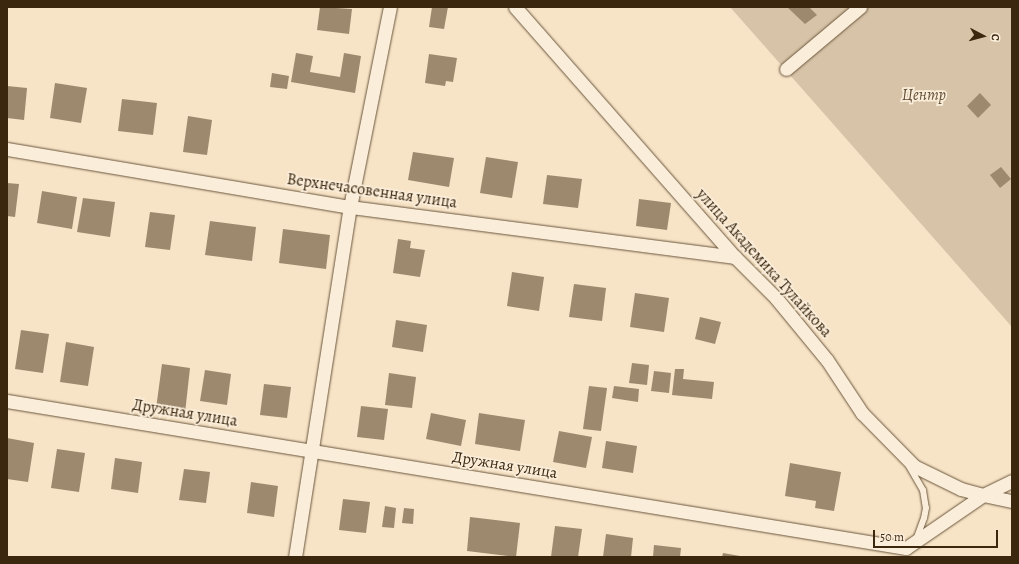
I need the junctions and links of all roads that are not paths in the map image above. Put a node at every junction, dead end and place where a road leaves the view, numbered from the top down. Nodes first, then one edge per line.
1 (390, 7) edge
2 (515, 7) edge
3 (860, 7) edge
4 (786, 69) dead end
5 (7, 149) edge
6 (350, 207) junction
7 (735, 257) junction
8 (7, 401) edge
9 (313, 451) junction
10 (904, 456) junction
11 (1012, 481) edge
12 (982, 496) junction
13 (1012, 501) edge
14 (915, 542) junction
15 (295, 557) edge

1 - 6 street
2 - 7 street, улица Академика Тулайкова
3 - 4 street
5 - 6 street, Верхнечасовенная улица
6 - 7 street, Верхнечасовенная улица
6 - 9 street
7 - 10 street, улица Академика Тулайкова
8 - 9 street, Дружная улица
9 - 14 street, Дружная улица
9 - 15 street
10 - 12 street, улица Академика Тулайкова
10 - 14 lane
11 - 12 street, Дружная улица
12 - 13 street, улица Академика Тулайкова
12 - 14 street, Дружная улица

